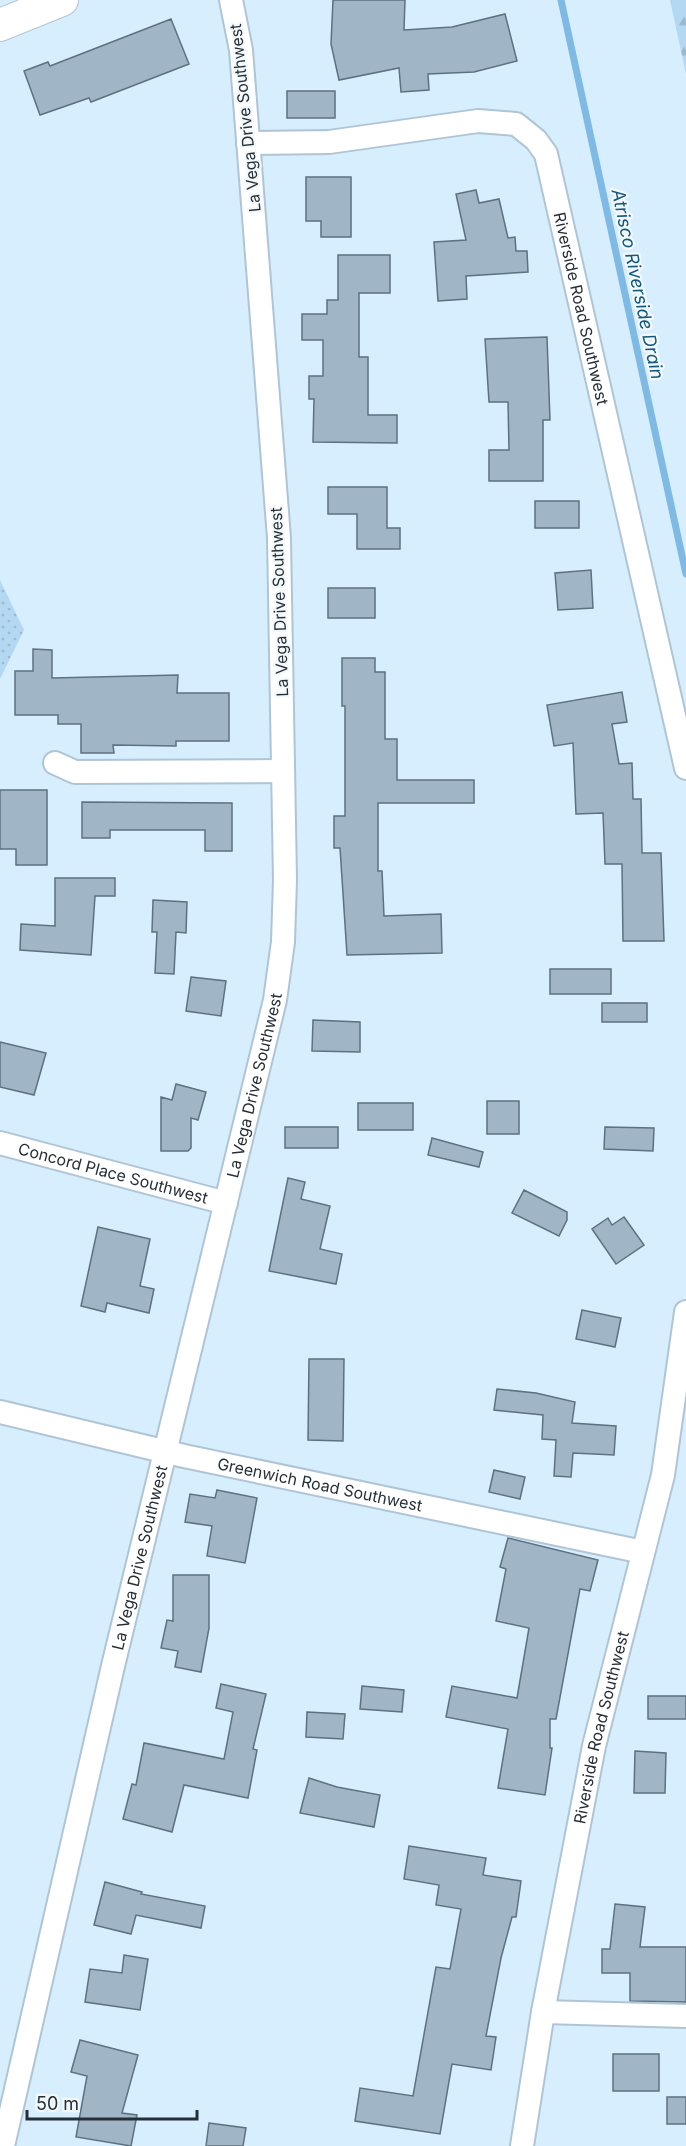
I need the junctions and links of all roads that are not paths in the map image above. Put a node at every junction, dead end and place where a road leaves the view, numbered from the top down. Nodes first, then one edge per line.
1 (62, 0) edge
2 (231, 0) edge
3 (0, 25) edge
4 (248, 143) junction
5 (55, 763) dead end
6 (686, 768) edge
7 (282, 771) junction
8 (0, 1143) edge
9 (226, 1203) junction
10 (686, 1312) edge
11 (0, 1412) edge
12 (165, 1452) junction
13 (643, 1552) junction
14 (543, 2012) junction
15 (686, 2016) edge
16 (3, 2146) edge
17 (522, 2146) edge

1 - 3 main road
2 - 4 street, La Vega Drive Southwest
4 - 6 street, Riverside Road Southwest
4 - 7 street, La Vega Drive Southwest
5 - 7 street
7 - 9 street, La Vega Drive Southwest
8 - 9 street, Concord Place Southwest
9 - 12 street, La Vega Drive Southwest
10 - 13 street, Riverside Road Southwest
11 - 12 street, Greenwich Road Southwest
12 - 13 street, Greenwich Road Southwest
12 - 16 street, La Vega Drive Southwest
13 - 14 street, Riverside Road Southwest
14 - 15 street
14 - 17 street, Riverside Road Southwest

